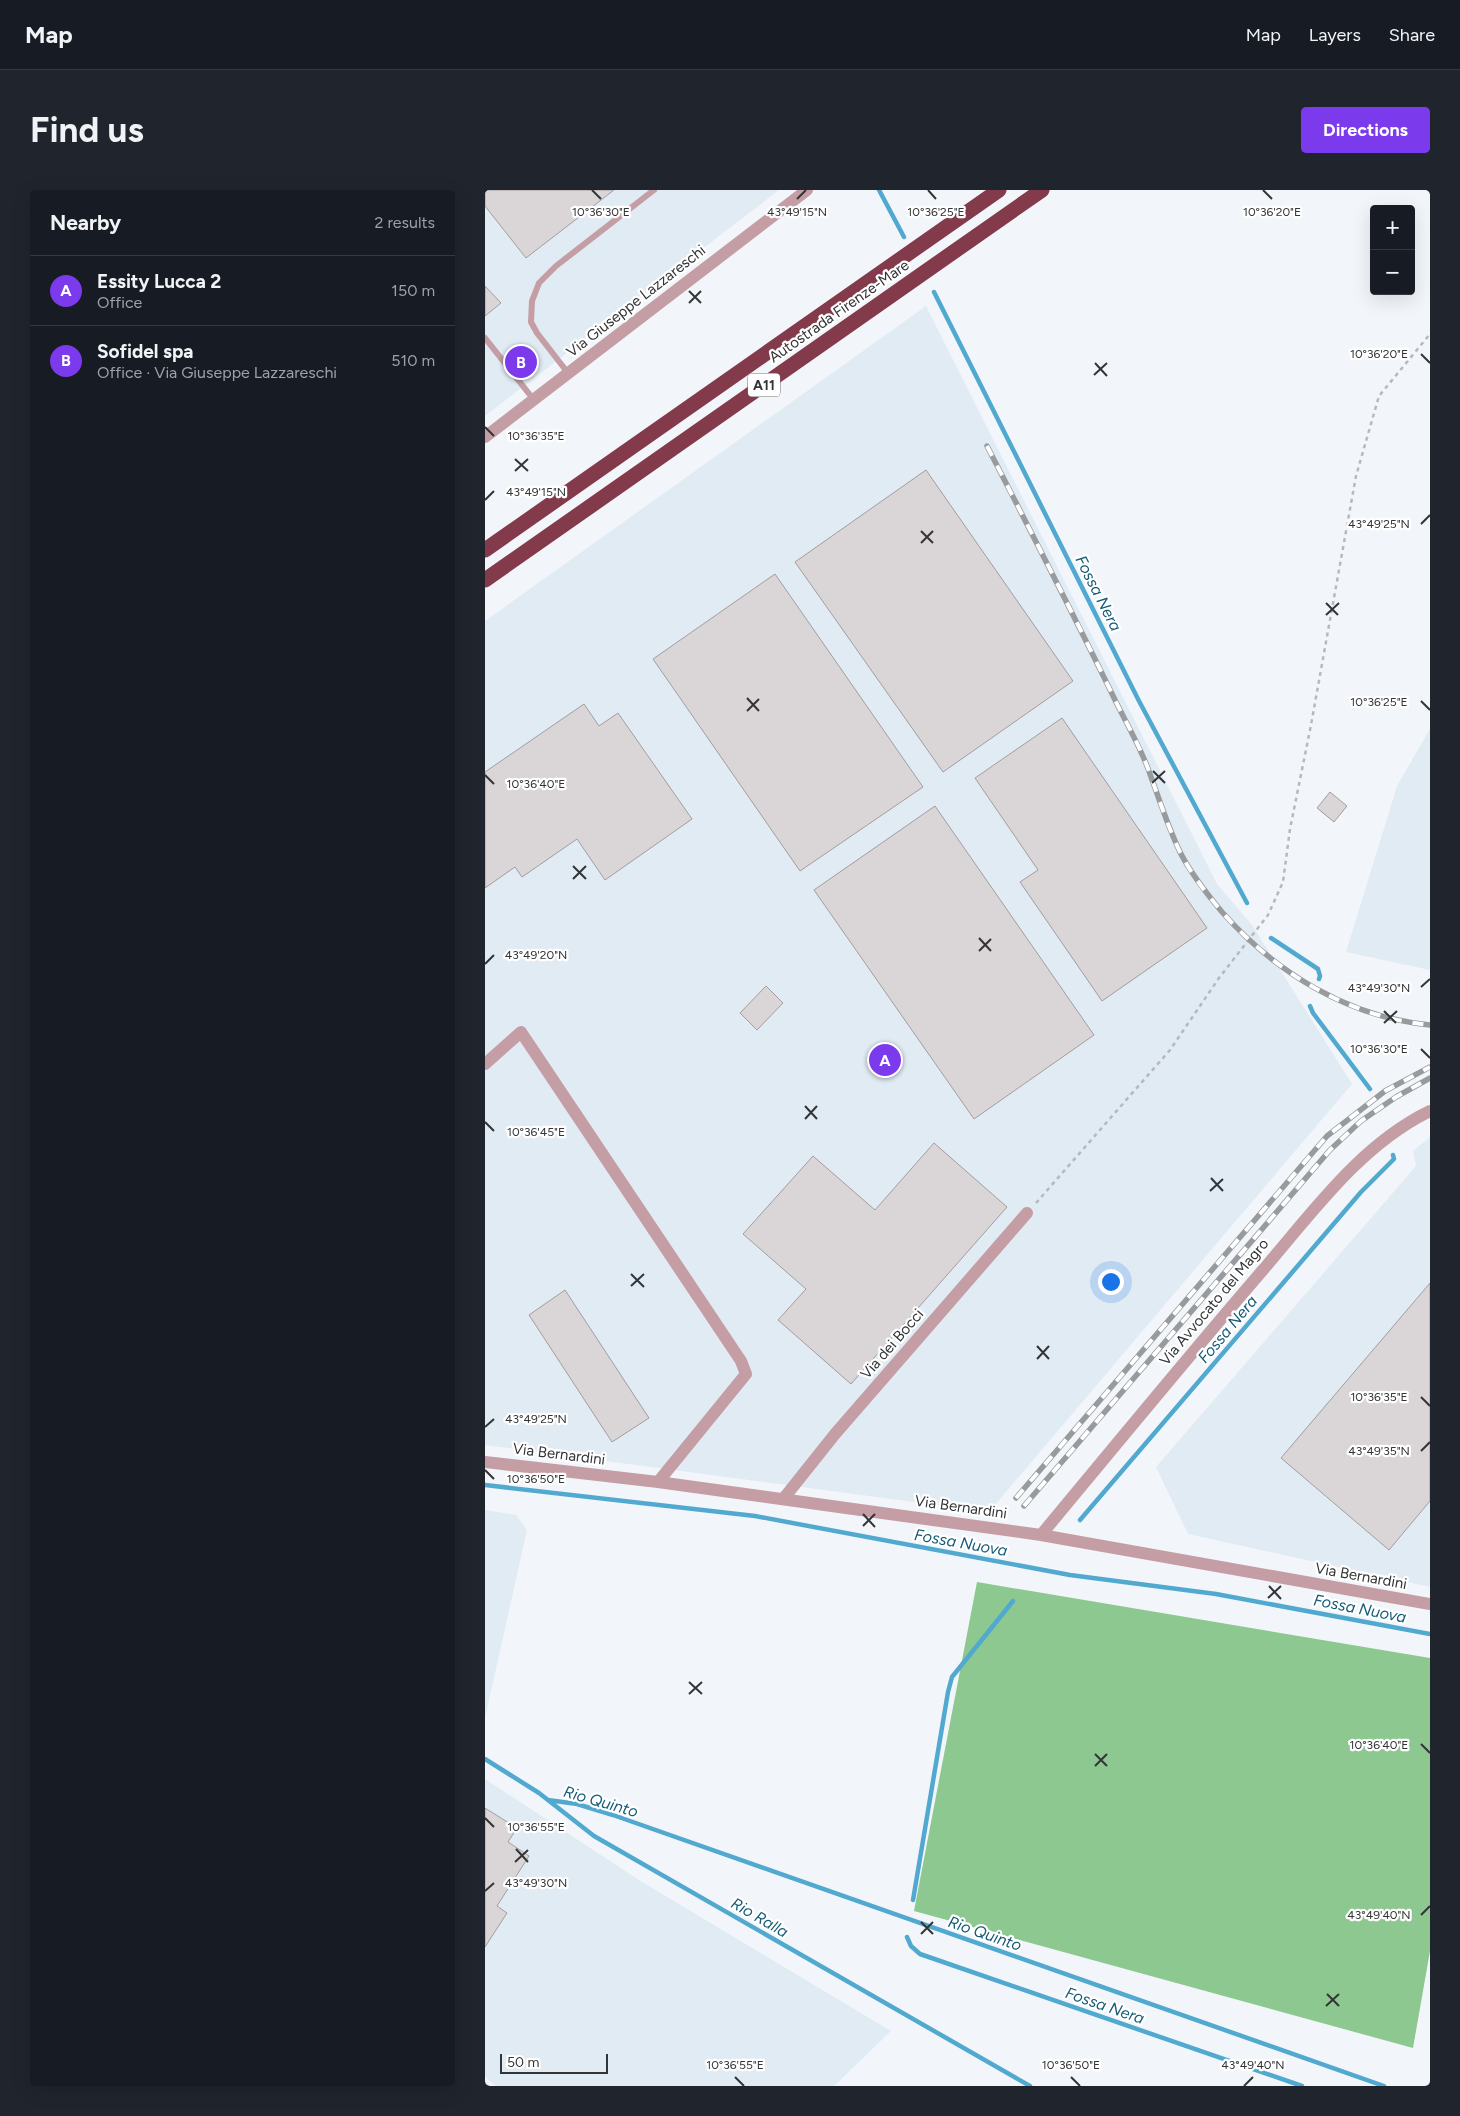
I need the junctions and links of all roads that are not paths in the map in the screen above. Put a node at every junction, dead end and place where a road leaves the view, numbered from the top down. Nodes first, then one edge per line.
1 (655, 190) edge
2 (807, 190) edge
3 (999, 190) edge
4 (1042, 190) edge
5 (485, 338) edge
6 (568, 373) junction
7 (534, 400) junction
8 (485, 437) edge
9 (485, 550) edge
10 (485, 580) edge
11 (485, 1064) edge
12 (1430, 1111) edge
13 (1027, 1213) road end
14 (485, 1462) edge
15 (658, 1482) junction
16 (784, 1498) junction
17 (1041, 1535) junction
18 (1430, 1604) edge

1 - 6 lane
2 - 6 street, Via Giuseppe Lazzareschi
3 - 9 highway, Autostrada Firenze-Mare / A11
4 - 10 highway, Autostrada Firenze-Mare / A11
5 - 7 lane
6 - 7 street, Via Giuseppe Lazzareschi
7 - 8 street, Via Giuseppe Lazzareschi
11 - 15 street
12 - 17 street, Via Avvocato del Magro
13 - 16 street, Via dei Bocci
14 - 15 street, Via Bernardini
15 - 16 street, Via Bernardini
16 - 17 street, Via Bernardini
17 - 18 street, Via Bernardini

